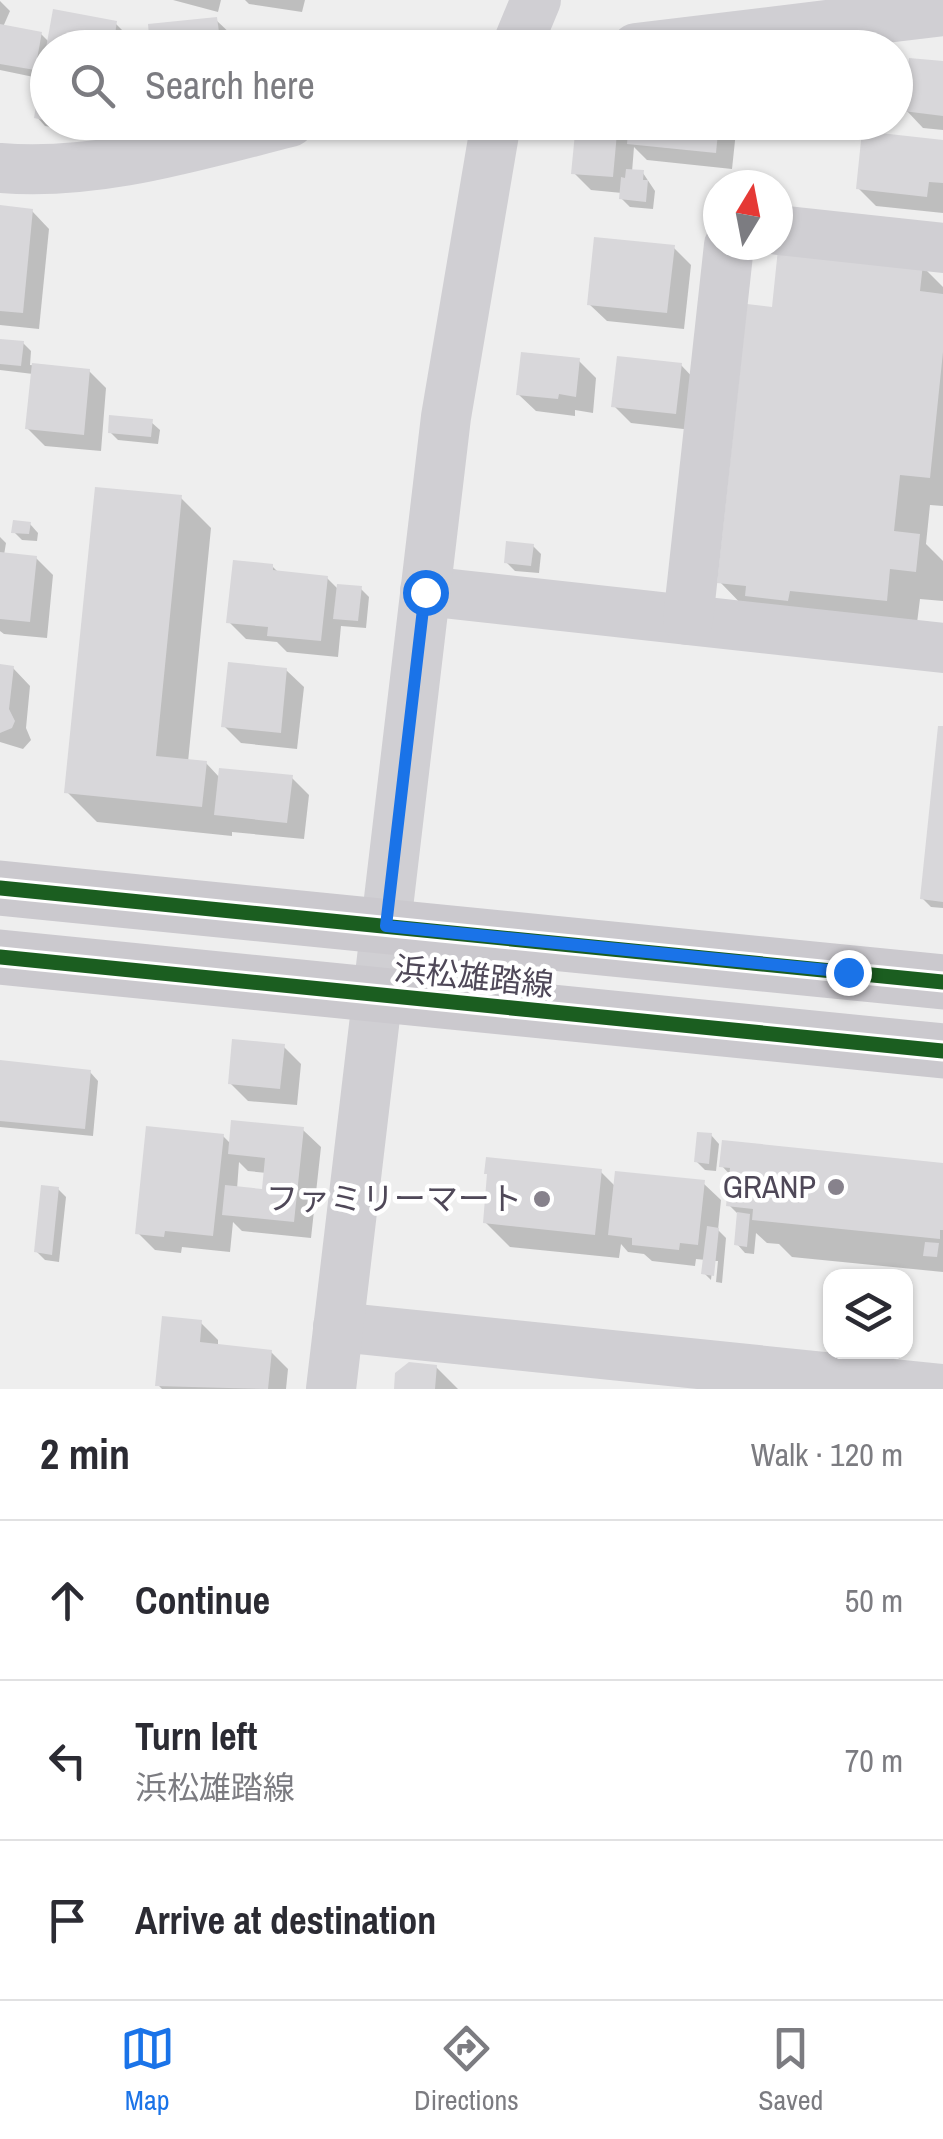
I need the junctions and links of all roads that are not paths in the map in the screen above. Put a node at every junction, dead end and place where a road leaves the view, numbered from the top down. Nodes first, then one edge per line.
1 (536, 0) edge
2 (938, 8) edge
3 (524, 30) edge
4 (772, 30) edge
5 (217, 140) edge
6 (493, 140) edge
7 (0, 168) edge
8 (793, 232) edge
9 (943, 248) edge
10 (727, 260) edge
11 (425, 592) junction
12 (688, 620) junction
13 (943, 648) edge
14 (0, 888) edge
15 (386, 926) junction
16 (0, 956) edge
17 (943, 982) edge
18 (377, 996) junction
19 (943, 1051) edge
20 (338, 1327) junction
21 (918, 1388) edge
22 (331, 1389) edge

1 - 3 street
2 - 4 street
5 - 7 street
6 - 11 street
8 - 9 street
10 - 12 street
11 - 12 street
11 - 15 street
12 - 13 street
14 - 15 main road, 浜松雄踏線
15 - 17 main road, 浜松雄踏線
15 - 18 street
16 - 18 main road, 浜松雄踏線
18 - 19 main road, 浜松雄踏線
18 - 20 street
20 - 21 street
20 - 22 street

